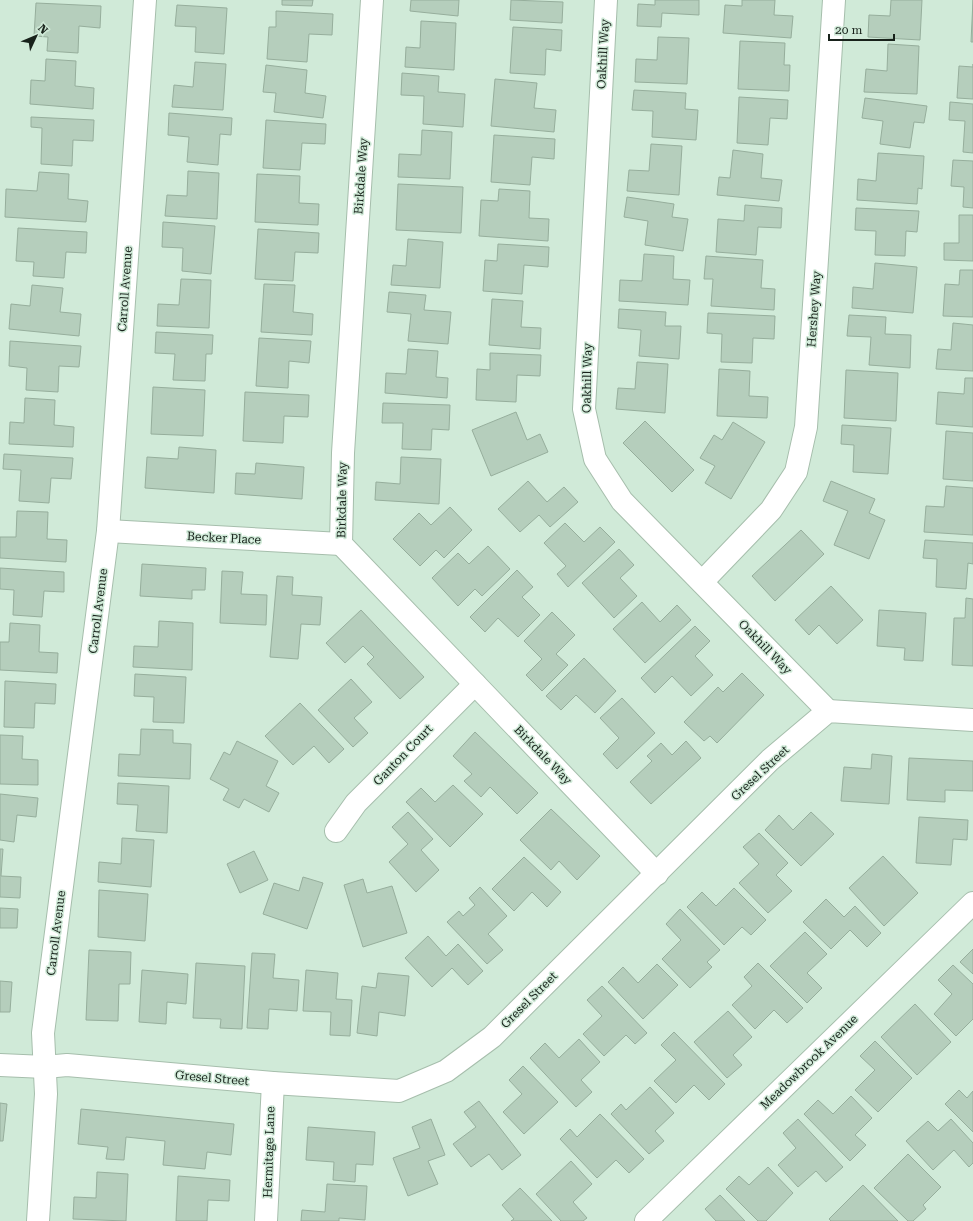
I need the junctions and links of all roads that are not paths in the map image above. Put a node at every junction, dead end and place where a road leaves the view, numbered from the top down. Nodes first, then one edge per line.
1 (145, 0) edge
2 (372, 0) edge
3 (606, 0) edge
4 (834, 0) edge
5 (108, 531) junction
6 (341, 544) junction
7 (702, 582) junction
8 (475, 684) junction
9 (828, 711) junction
10 (973, 720) edge
11 (336, 831) dead end
12 (657, 874) junction
13 (973, 903) edge
14 (0, 1065) edge
15 (45, 1067) junction
16 (273, 1083) junction
17 (38, 1221) edge
18 (266, 1221) edge
19 (646, 1221) edge

1 - 5 street, Carroll Avenue
2 - 6 street, Birkdale Way
3 - 7 street, Oakhill Way
4 - 7 street, Hershey Way
5 - 6 street, Becker Place
5 - 15 street, Carroll Avenue
6 - 8 street, Birkdale Way
7 - 9 street, Oakhill Way
8 - 11 street, Ganton Court
8 - 12 street, Birkdale Way
9 - 10 street
9 - 12 street, Gresel Street
12 - 16 street, Gresel Street
13 - 19 street, Meadowbrook Avenue
14 - 15 street, Gresel Street
15 - 16 street, Gresel Street
15 - 17 street, Carroll Avenue
16 - 18 street, Hermitage Lane

